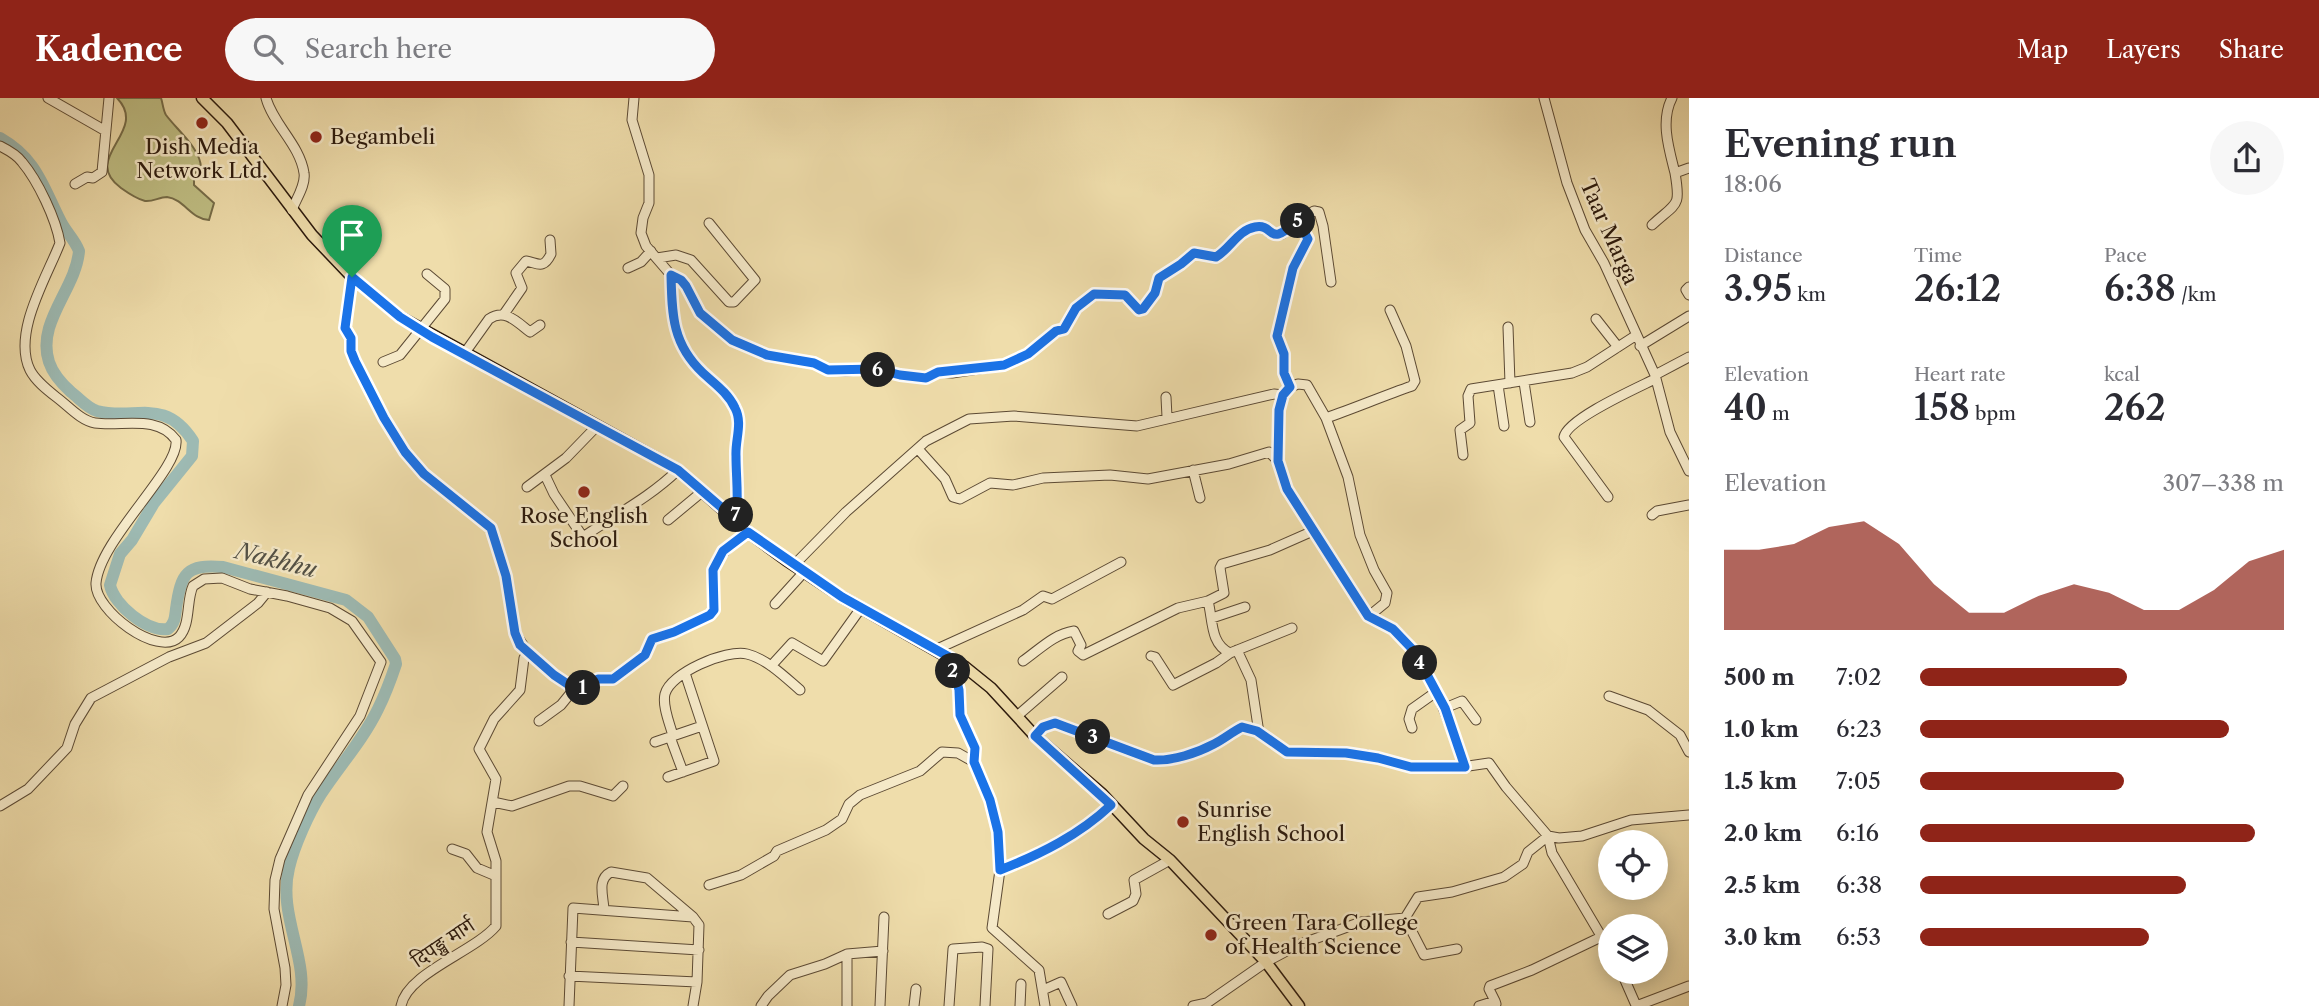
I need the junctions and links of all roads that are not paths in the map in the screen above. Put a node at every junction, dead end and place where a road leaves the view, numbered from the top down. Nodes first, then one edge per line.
1 (48, 98) edge
2 (109, 98) edge
3 (202, 98) edge
4 (265, 98) edge
5 (634, 98) edge
6 (1544, 98) edge
7 (1672, 98) edge
8 (104, 130) junction
9 (0, 146) edge
10 (1689, 169) edge
11 (1675, 173) junction
12 (75, 184) dead end
13 (292, 210) junction
14 (1298, 220) junction
15 (709, 223) dead end
16 (1652, 225) dead end
17 (550, 240) dead end
18 (654, 255) junction
19 (628, 268) dead end
20 (427, 274) dead end
21 (671, 275) junction
22 (352, 277) junction
23 (1331, 282) dead end
24 (1689, 287) edge
25 (1689, 295) edge
26 (1390, 310) dead end
27 (504, 314) junction
28 (1689, 316) edge
29 (1596, 319) dead end
30 (540, 325) dead end
31 (1508, 327) dead end
32 (420, 329) junction
33 (1636, 336) junction
34 (1640, 346) junction
35 (1618, 347) junction
36 (464, 354) junction
37 (1689, 357) edge
38 (383, 362) dead end
39 (1655, 377) junction
40 (1524, 382) junction
41 (1510, 383) junction
42 (1498, 384) junction
43 (1290, 387) junction
44 (1283, 395) junction
45 (1166, 397) dead end
46 (1167, 417) junction
47 (1326, 418) junction
48 (1530, 422) dead end
49 (597, 426) junction
50 (1504, 426) dead end
51 (918, 449) junction
52 (1463, 455) dead end
53 (1278, 461) junction
54 (678, 470) junction
55 (1193, 470) junction
56 (1689, 471) edge
57 (545, 475) junction
58 (527, 487) dead end
59 (703, 491) junction
60 (1608, 497) dead end
61 (1200, 498) dead end
62 (1689, 505) edge
63 (1652, 515) dead end
64 (668, 520) dead end
65 (736, 520) junction
66 (1313, 531) junction
67 (748, 532) junction
68 (1121, 562) dead end
69 (799, 569) junction
70 (267, 592) junction
71 (1208, 601) junction
72 (775, 604) dead end
73 (1245, 607) dead end
74 (861, 608) junction
75 (1368, 616) junction
76 (1212, 618) junction
77 (1292, 628) dead end
78 (937, 649) junction
79 (1233, 652) junction
80 (529, 654) junction
81 (1151, 656) dead end
82 (951, 658) junction
83 (1023, 661) dead end
84 (771, 666) junction
85 (685, 673) junction
86 (1062, 677) dead end
87 (574, 689) junction
88 (800, 690) dead end
89 (1436, 692) junction
90 (1609, 695) dead end
91 (1445, 708) junction
92 (1017, 716) junction
93 (1476, 720) dead end
94 (539, 721) dead end
95 (702, 726) junction
96 (1412, 728) dead end
97 (1259, 733) junction
98 (1035, 736) junction
99 (672, 737) junction
100 (654, 742) dead end
101 (1689, 752) edge
102 (974, 762) junction
103 (1465, 767) junction
104 (683, 772) junction
105 (668, 777) dead end
106 (623, 786) dead end
107 (493, 802) junction
108 (1111, 805) junction
109 (0, 806) edge
110 (1689, 816) edge
111 (1548, 836) junction
112 (452, 849) dead end
113 (1170, 860) junction
114 (1000, 870) junction
115 (496, 876) junction
116 (709, 885) dead end
117 (604, 909) junction
118 (1108, 914) dead end
119 (693, 917) junction
120 (884, 917) dead end
121 (1405, 918) junction
122 (1598, 932) edge
123 (1598, 938) edge
124 (571, 942) junction
125 (1457, 949) dead end
126 (699, 950) junction
127 (883, 951) junction
128 (847, 954) junction
129 (1266, 962) junction
130 (569, 976) junction
131 (697, 982) junction
132 (1021, 984) dead end
133 (1627, 984) edge
134 (1689, 986) edge
135 (916, 989) dead end
136 (1043, 990) junction
137 (1496, 1004) edge
138 (1639, 1005) edge
139 (282, 1006) edge
140 (401, 1006) edge
141 (569, 1006) edge
142 (693, 1006) edge
143 (761, 1006) edge
144 (846, 1006) edge
145 (880, 1006) edge
146 (914, 1006) edge
147 (949, 1006) edge
148 (985, 1006) edge
149 (1020, 1006) edge
150 (1045, 1006) edge
151 (1072, 1006) edge
152 (1193, 1006) edge
153 (1299, 1006) edge
154 (1479, 1006) edge

1 - 8 street
2 - 8 street
3 - 13 main road
4 - 13 street
5 - 18 street
6 - 33 street, Taar Marga
7 - 11 street
8 - 12 street
9 - 70 street
10 - 11 street
11 - 16 street
13 - 22 main road
14 - 21 street
14 - 23 street
14 - 43 street
15 - 18 street
17 - 27 street
18 - 19 street
18 - 21 street
20 - 32 street
21 - 65 street
22 - 32 main road
22 - 80 street
24 - 25 street
26 - 47 street
27 - 30 street
27 - 36 street
28 - 34 street
29 - 35 street
31 - 41 street
32 - 36 main road
32 - 38 street
33 - 34 street, Taar Marga
33 - 35 street
34 - 39 street, Taar Marga
35 - 40 street
36 - 49 main road
37 - 39 street
39 - 56 street, Taar Marga
39 - 60 street
40 - 41 street
40 - 48 street
41 - 42 street
42 - 50 street
42 - 52 street
43 - 44 street
43 - 47 street
44 - 46 street
44 - 53 street
45 - 46 street
46 - 51 street
47 - 75 street
49 - 54 main road
49 - 57 street
51 - 55 street
51 - 69 street
53 - 55 street
53 - 66 street
54 - 57 street
54 - 59 main road
55 - 61 street
57 - 58 street
59 - 64 street
59 - 65 main road
62 - 63 street
65 - 67 main road
66 - 71 street
66 - 75 street
67 - 69 main road
67 - 87 street
68 - 78 street
69 - 72 street
69 - 74 main road
70 - 109 street
70 - 139 street
71 - 76 street
71 - 83 street
73 - 76 street
74 - 78 main road
74 - 84 street
75 - 89 street
76 - 79 street
77 - 79 street
78 - 82 main road
79 - 81 street
79 - 97 street
80 - 87 street
80 - 107 street, दिपङ्ख मार्ग
82 - 92 main road
82 - 102 street
84 - 85 street
84 - 88 street
85 - 95 street
85 - 99 street
86 - 92 street
87 - 94 street
89 - 91 street
89 - 96 street
90 - 101 street
91 - 93 street
91 - 103 street
92 - 98 main road
95 - 99 street
95 - 104 street
97 - 98 street
97 - 103 street
98 - 108 main road
99 - 100 street
99 - 104 street
102 - 114 street
102 - 116 street
103 - 111 street
104 - 105 street
106 - 107 street
107 - 115 street, दिपङ्ख मार्ग
108 - 113 main road
108 - 114 street
110 - 111 street
111 - 121 street
111 - 122 street
112 - 115 street
113 - 118 street
113 - 129 main road
114 - 136 street
115 - 140 street, दिपङ्ख मार्ग
117 - 119 street
117 - 119 street
117 - 124 street
119 - 126 street
120 - 127 street
121 - 125 street
121 - 129 street
123 - 137 street
124 - 126 street
124 - 130 street
126 - 131 street
127 - 128 street
127 - 145 street
128 - 143 street
128 - 144 street
129 - 152 street
129 - 153 main road
130 - 131 street
130 - 141 street
131 - 142 street
132 - 149 street
133 - 138 street
134 - 138 street
135 - 146 street
136 - 150 street
136 - 151 street
137 - 154 street
147 - 148 street

